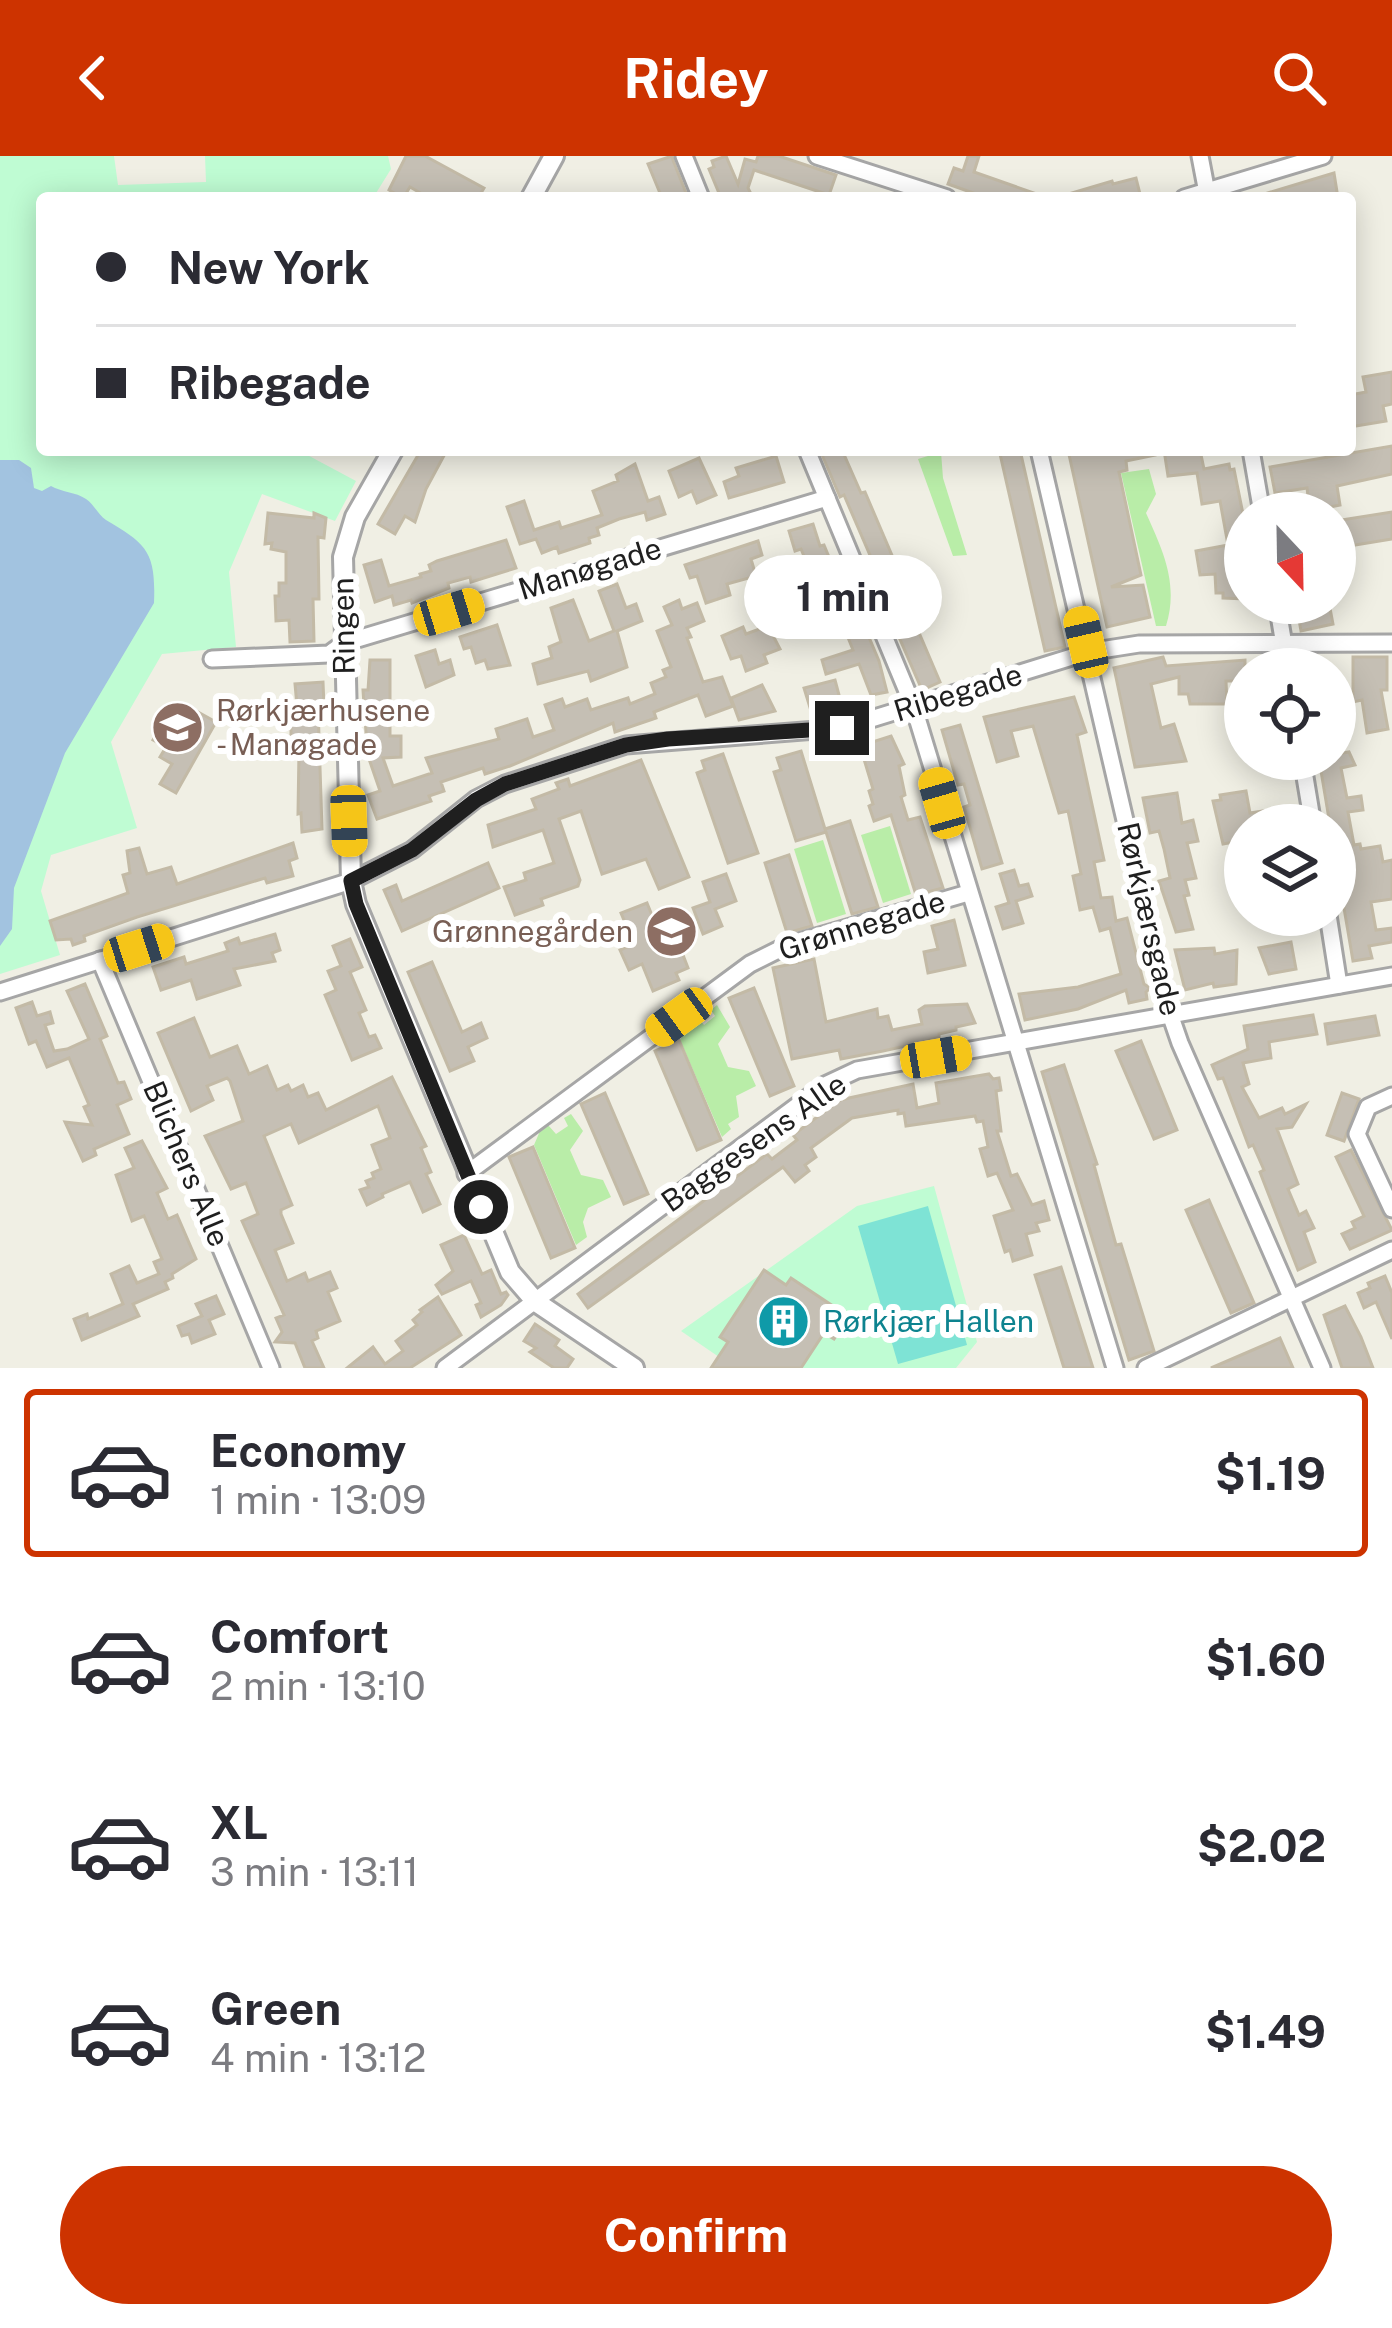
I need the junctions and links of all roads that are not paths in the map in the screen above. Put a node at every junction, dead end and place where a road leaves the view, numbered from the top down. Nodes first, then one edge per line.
1 (554, 156) edge
2 (684, 156) edge
3 (817, 156) edge
4 (1200, 156) edge
5 (1323, 156) edge
6 (534, 192) edge
7 (699, 192) edge
8 (928, 192) edge
9 (1208, 192) edge
10 (1214, 192) edge
11 (389, 456) edge
12 (810, 456) edge
13 (1040, 456) edge
14 (1252, 456) edge
15 (1258, 492) edge
16 (827, 498) junction
17 (1281, 624) edge
18 (344, 643) junction
19 (1284, 644) junction
20 (1392, 644) edge
21 (1285, 648) edge
22 (1088, 652) junction
23 (212, 659) dead end
24 (914, 709) junction
25 (351, 881) junction
26 (968, 893) junction
27 (1332, 936) edge
28 (100, 960) junction
29 (1392, 976) edge
30 (1340, 985) junction
31 (0, 992) edge
32 (1170, 1014) junction
33 (1014, 1044) junction
34 (1392, 1096) edge
35 (466, 1174) junction
36 (1392, 1209) edge
37 (1392, 1250) edge
38 (1292, 1298) junction
39 (536, 1302) junction
40 (271, 1368) edge
41 (445, 1368) edge
42 (634, 1368) edge
43 (1115, 1368) edge
44 (1145, 1368) edge
45 (1322, 1368) edge

1 - 6 street
2 - 7 street
3 - 8 street
4 - 9 street
5 - 10 street
11 - 18 street, Ringen
12 - 16 street, Grønnegade
13 - 22 street, Rørkjærsgade
14 - 15 street
16 - 18 street, Manøgade
16 - 24 street, Grønnegade
17 - 19 street
18 - 23 street, Manøgade
18 - 25 street, Ringen
19 - 20 street, Ribegade
19 - 21 street
19 - 22 street, Ribegade
22 - 24 street, Ribegade
22 - 32 street, Rørkjærsgade
24 - 25 street, Ribegade
24 - 26 street, Grønnegade
25 - 28 street, Ribegade
25 - 35 street, Ringen
26 - 33 street, Grønnegade
26 - 35 street, Grønnegade
27 - 30 street
28 - 31 street, Ribegade
28 - 40 street, Blichers Alle
29 - 30 street, Baggesens Alle
30 - 32 street, Baggesens Alle
32 - 33 street, Baggesens Alle
32 - 38 street, Rørkjærsgade
33 - 39 street, Baggesens Alle
33 - 43 street, Grønnegade
34 - 36 street
35 - 39 street, Ringen
37 - 38 street
38 - 44 street
38 - 45 street, Rørkjærsgade
39 - 41 street, Baggesens Alle
39 - 42 street, Ringen

